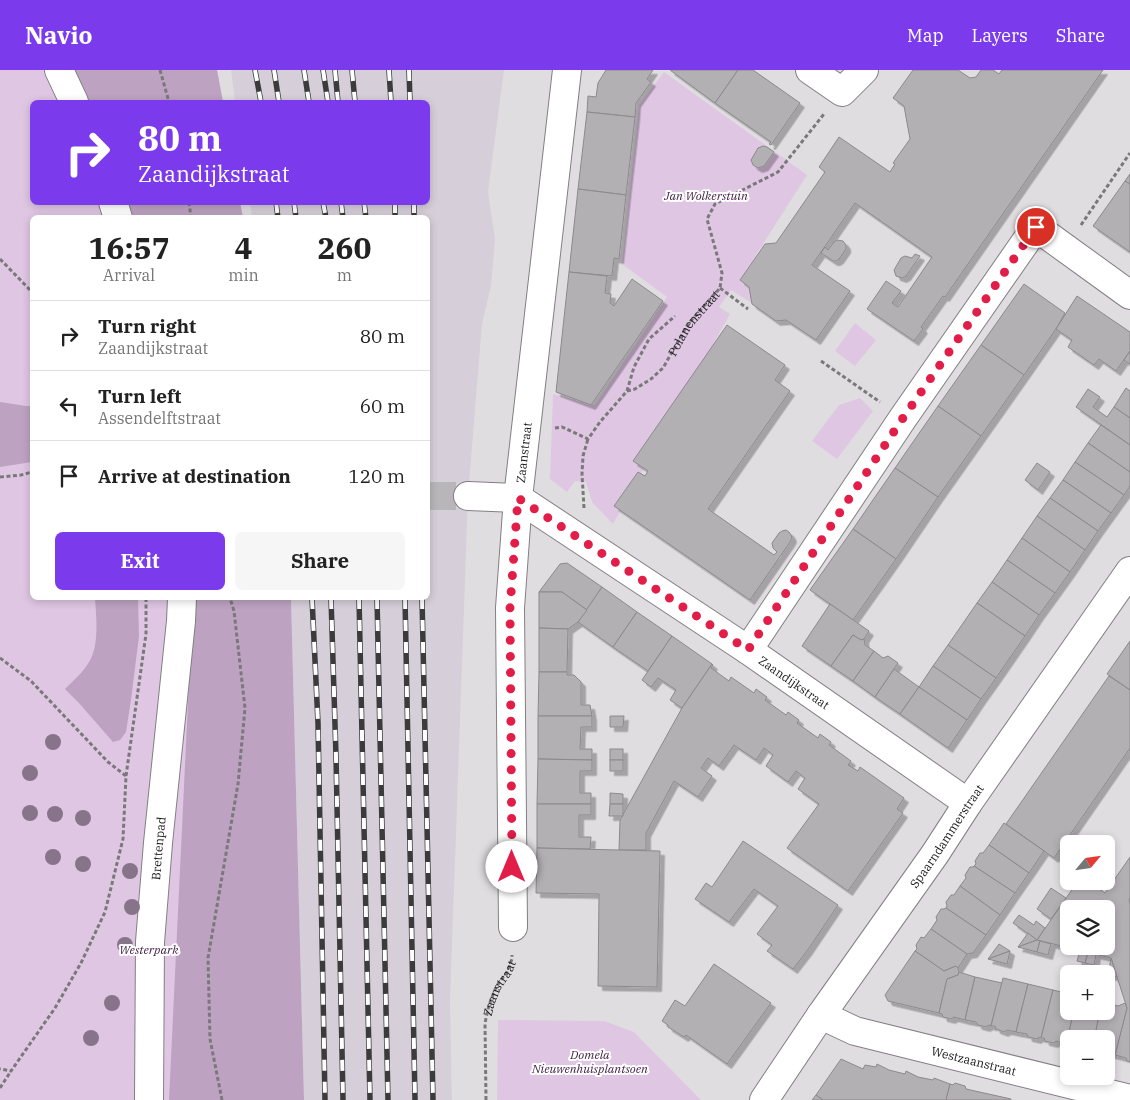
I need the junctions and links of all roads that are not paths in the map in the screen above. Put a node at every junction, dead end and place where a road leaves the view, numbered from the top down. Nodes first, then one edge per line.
1 (59, 70) edge
2 (567, 70) edge
3 (810, 70) edge
4 (864, 70) edge
5 (73, 100) edge
6 (1130, 295) edge
7 (468, 496) tunnel mouth
8 (518, 498) junction
9 (1130, 571) edge
10 (182, 600) edge
11 (748, 650) junction
12 (968, 803) junction
13 (513, 927) road end
14 (821, 1015) junction
15 (1130, 1099) edge
16 (149, 1100) edge
17 (764, 1100) edge

1 - 5 street
2 - 8 street, Zaanstraat
3 - 4 street
6 - 11 street
7 - 8 street
8 - 11 street, Zaandijkstraat
8 - 13 street, Zaanstraat
9 - 12 street, Spaarndammerstraat
10 - 16 street, Brettenpad
11 - 12 street, Zaandijkstraat
12 - 14 street, Spaarndammerstraat
14 - 15 street, Westzaanstraat
14 - 17 street, Spaarndammerstraat

